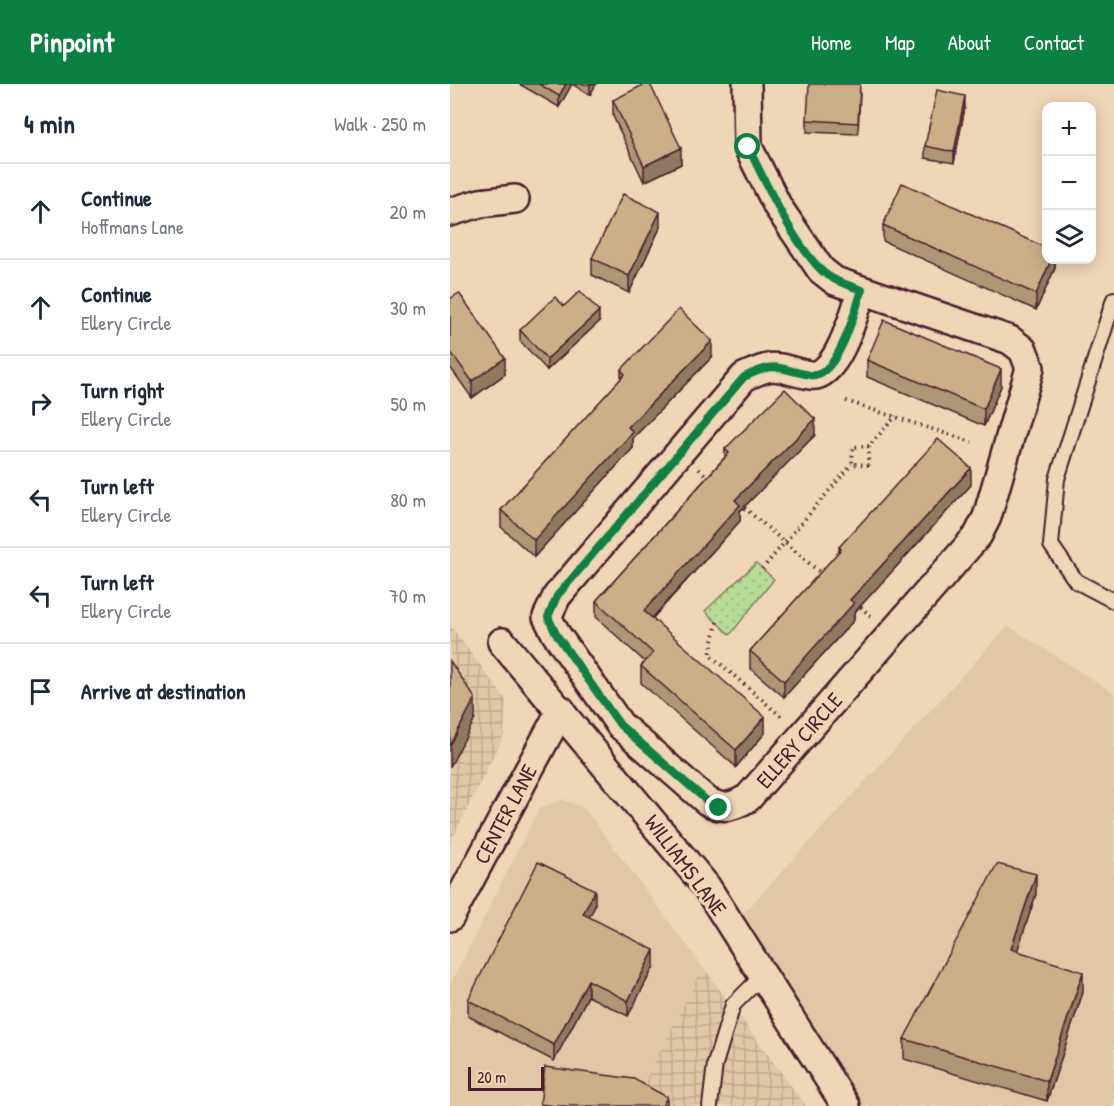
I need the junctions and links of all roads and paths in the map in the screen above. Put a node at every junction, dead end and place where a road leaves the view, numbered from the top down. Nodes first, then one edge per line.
1 (747, 84) edge
2 (515, 199) dead end
3 (450, 212) edge
4 (862, 290) junction
5 (1114, 299) edge
6 (846, 401) dead end
7 (896, 416) junction
8 (972, 442) dead end
9 (869, 446) junction
10 (693, 464) dead end
11 (852, 464) junction
12 (718, 486) edge
13 (735, 500) edge
14 (785, 543) junction
15 (762, 569) dead end
16 (826, 578) edge
17 (851, 599) edge
18 (1114, 601) edge
19 (876, 620) dead end
20 (717, 622) dead end
21 (502, 642) dead end
22 (561, 710) junction
23 (788, 723) dead end
24 (450, 917) edge
25 (763, 975) junction
26 (710, 1106) edge
27 (846, 1106) edge

1 - 4 street, ELLERY CIRCLE
2 - 3 street
4 - 4 street, ELLERY CIRCLE
5 - 18 lane
6 - 7 path
7 - 8 path
7 - 9 path
9 - 11 path
9 - 11 path
10 - 12 path
11 - 14 path
13 - 14 path
14 - 15 path
14 - 16 path
17 - 19 path
20 - 23 path
21 - 22 street, WILLIAMS LANE
22 - 24 street, CENTER LANE
22 - 25 street, WILLIAMS LANE
25 - 26 lane
25 - 27 street, WILLIAMS LANE

